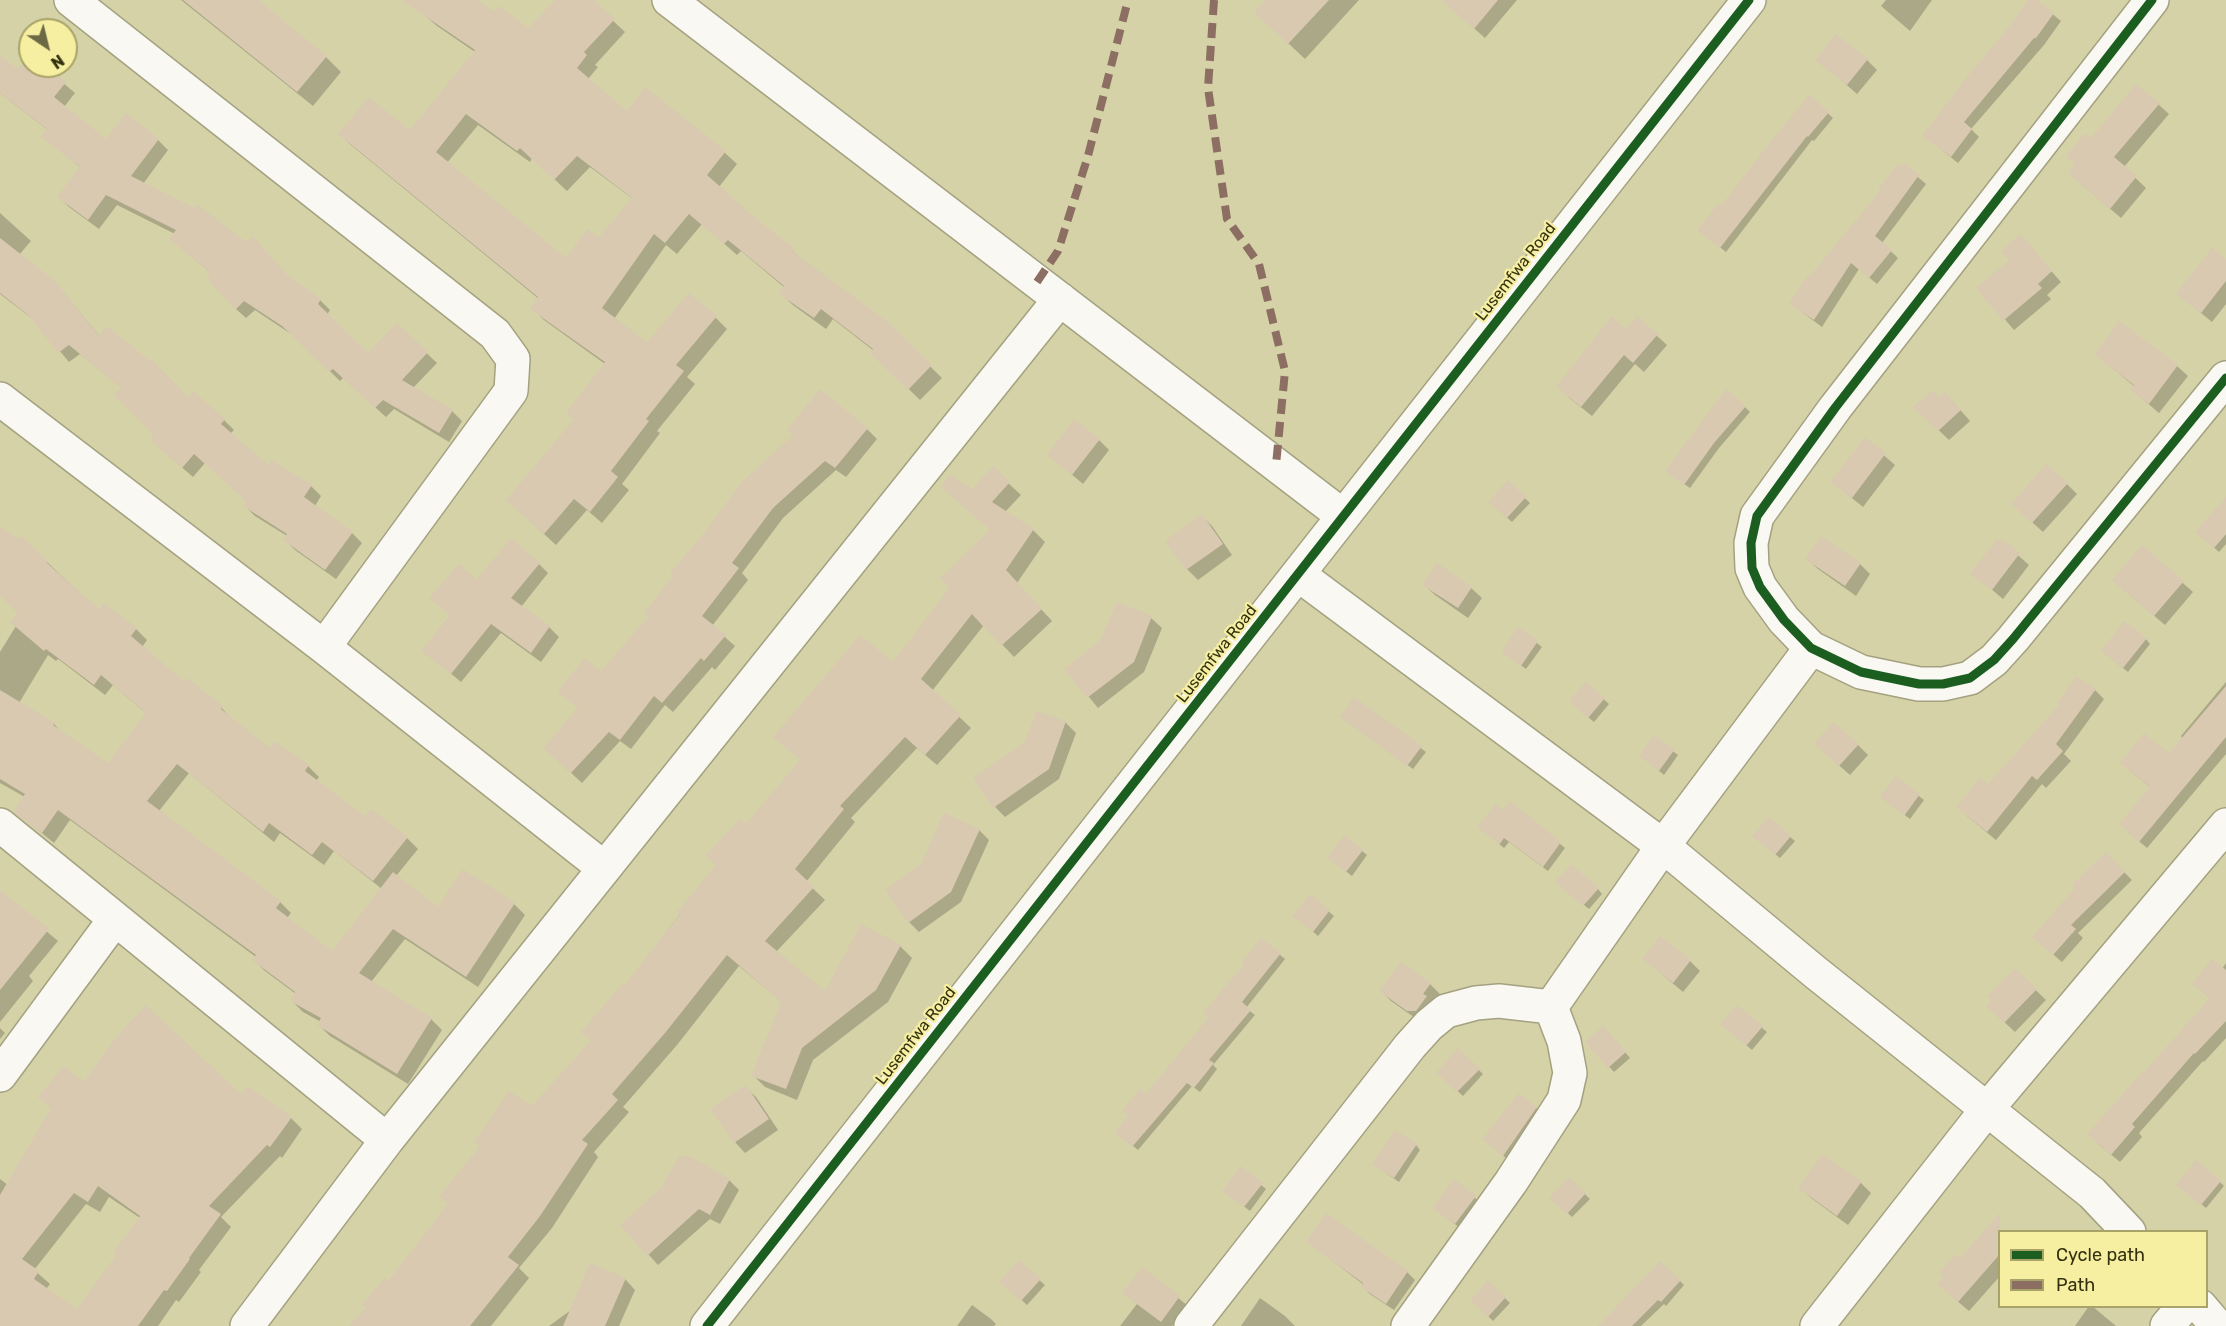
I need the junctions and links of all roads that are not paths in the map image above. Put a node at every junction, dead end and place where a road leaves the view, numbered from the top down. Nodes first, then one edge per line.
1 (71, 0) edge
2 (669, 0) edge
3 (1749, 0) edge
4 (2151, 0) edge
5 (1060, 299) junction
6 (2226, 378) edge
7 (0, 399) edge
8 (1343, 516) junction
9 (1299, 575) junction
10 (324, 647) junction
11 (1811, 648) junction
12 (0, 825) edge
13 (2226, 825) edge
14 (1662, 846) junction
15 (604, 868) junction
16 (115, 919) junction
17 (1551, 1007) junction
18 (0, 1075) edge
19 (1988, 1108) junction
20 (387, 1140) junction
21 (2127, 1230) edge
22 (2182, 1308) edge
23 (2202, 1308) edge
24 (247, 1326) edge
25 (707, 1326) edge
26 (1191, 1326) edge
27 (1408, 1326) edge
28 (1817, 1326) edge
29 (2167, 1326) edge
30 (2217, 1326) edge

1 - 10 street
2 - 5 street
3 - 8 street, Lusemfwa Road
4 - 11 street
5 - 8 street
5 - 15 street
6 - 11 street
7 - 10 street
8 - 9 street, Lusemfwa Road
9 - 14 street
9 - 25 street, Lusemfwa Road
10 - 15 street
11 - 14 street
12 - 16 street
13 - 19 street
14 - 17 street
14 - 19 street
15 - 20 street
16 - 18 street
16 - 20 street
17 - 26 street
17 - 27 street
19 - 21 street
19 - 28 street
20 - 24 street
22 - 29 street
23 - 30 street

